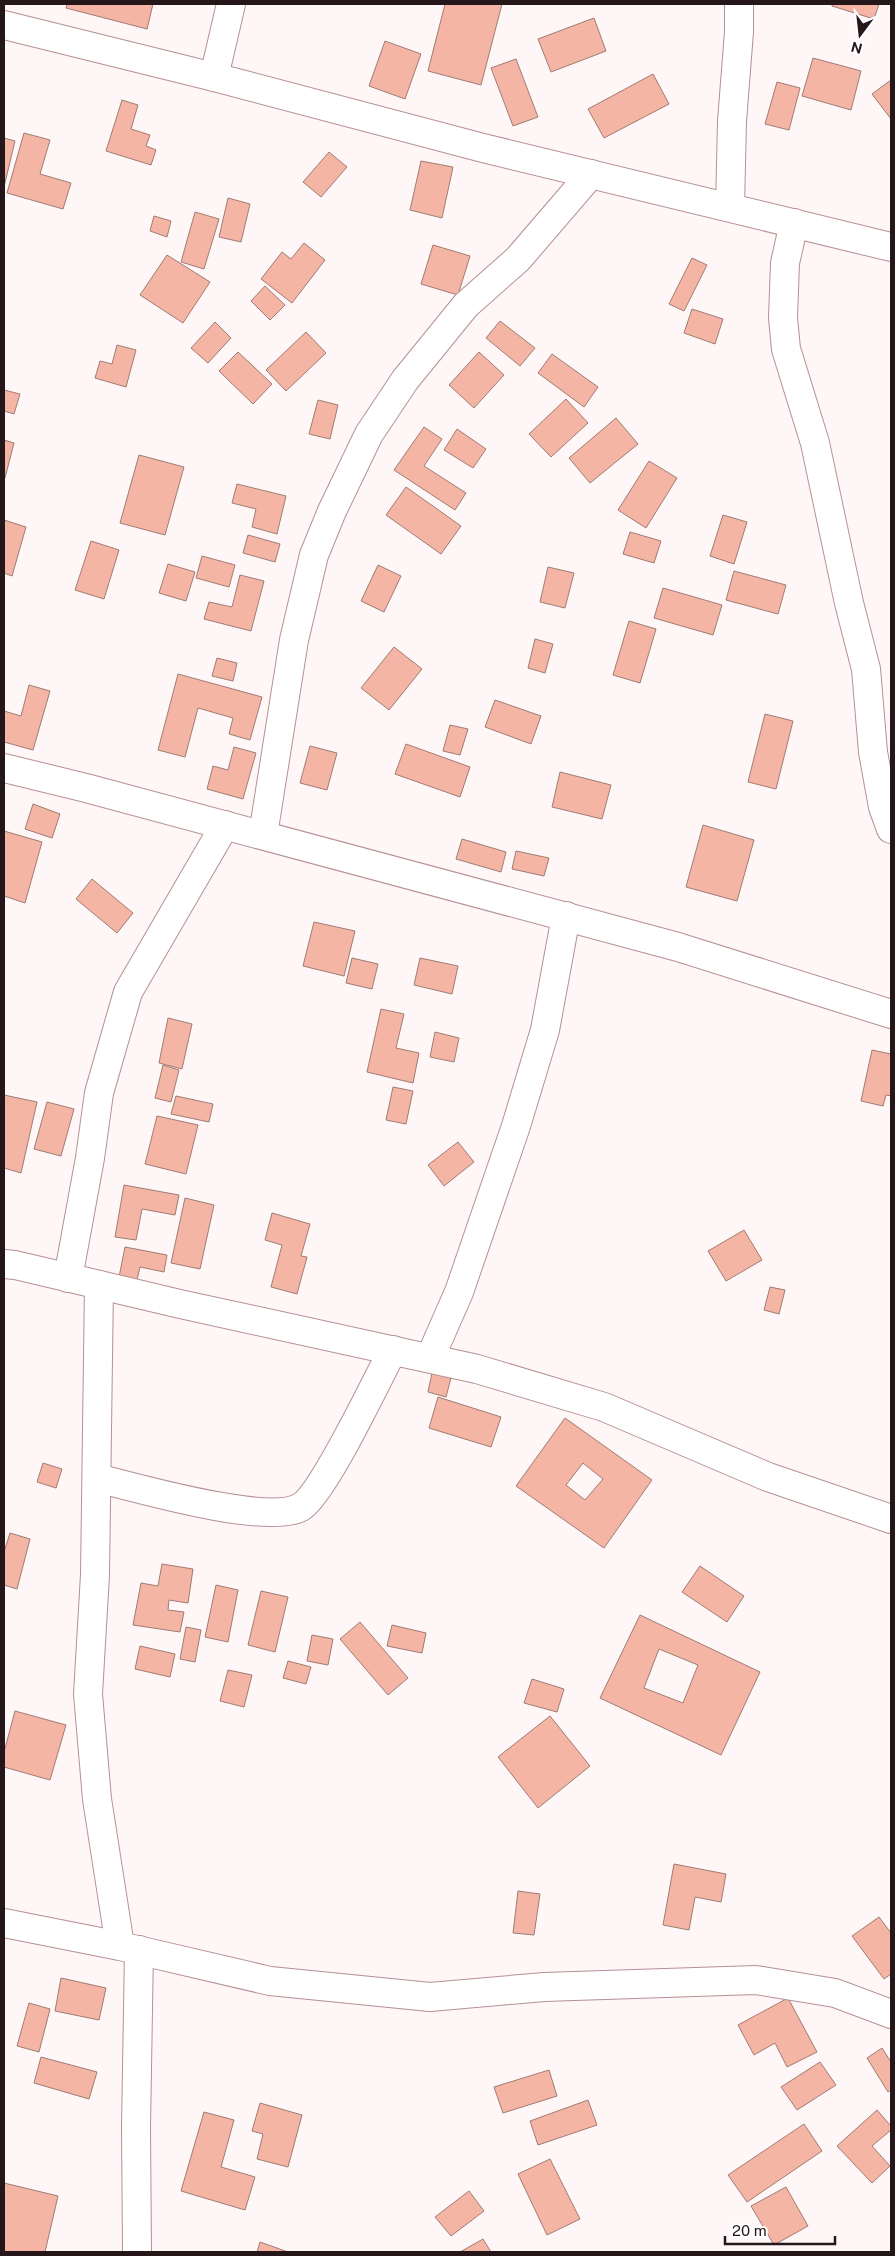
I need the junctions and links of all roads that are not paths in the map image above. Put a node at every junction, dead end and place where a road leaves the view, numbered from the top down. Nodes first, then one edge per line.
1 (231, 4) edge
2 (739, 4) edge
3 (4, 25) edge
4 (214, 77) junction
5 (592, 174) junction
6 (730, 207) junction
7 (794, 223) junction
8 (891, 247) edge
9 (4, 768) edge
10 (225, 825) junction
11 (891, 829) edge
12 (263, 835) junction
13 (566, 916) junction
14 (891, 1014) edge
15 (4, 1264) edge
16 (68, 1278) junction
17 (99, 1285) junction
18 (393, 1350) junction
19 (430, 1358) junction
20 (97, 1478) junction
21 (891, 1520) edge
22 (4, 1922) edge
23 (130, 1948) junction
24 (891, 2014) edge
25 (137, 2252) edge

1 - 4 street
2 - 6 street
3 - 4 street
4 - 5 street
5 - 6 street
5 - 12 street
6 - 7 street
7 - 8 street
7 - 11 street
9 - 10 street
10 - 12 street
10 - 16 street
12 - 13 street
13 - 14 street
13 - 19 street
15 - 16 street
16 - 17 street
17 - 18 street
17 - 20 street
18 - 19 street
18 - 20 street
19 - 21 street
20 - 23 street
22 - 23 street
23 - 24 street
23 - 25 street

